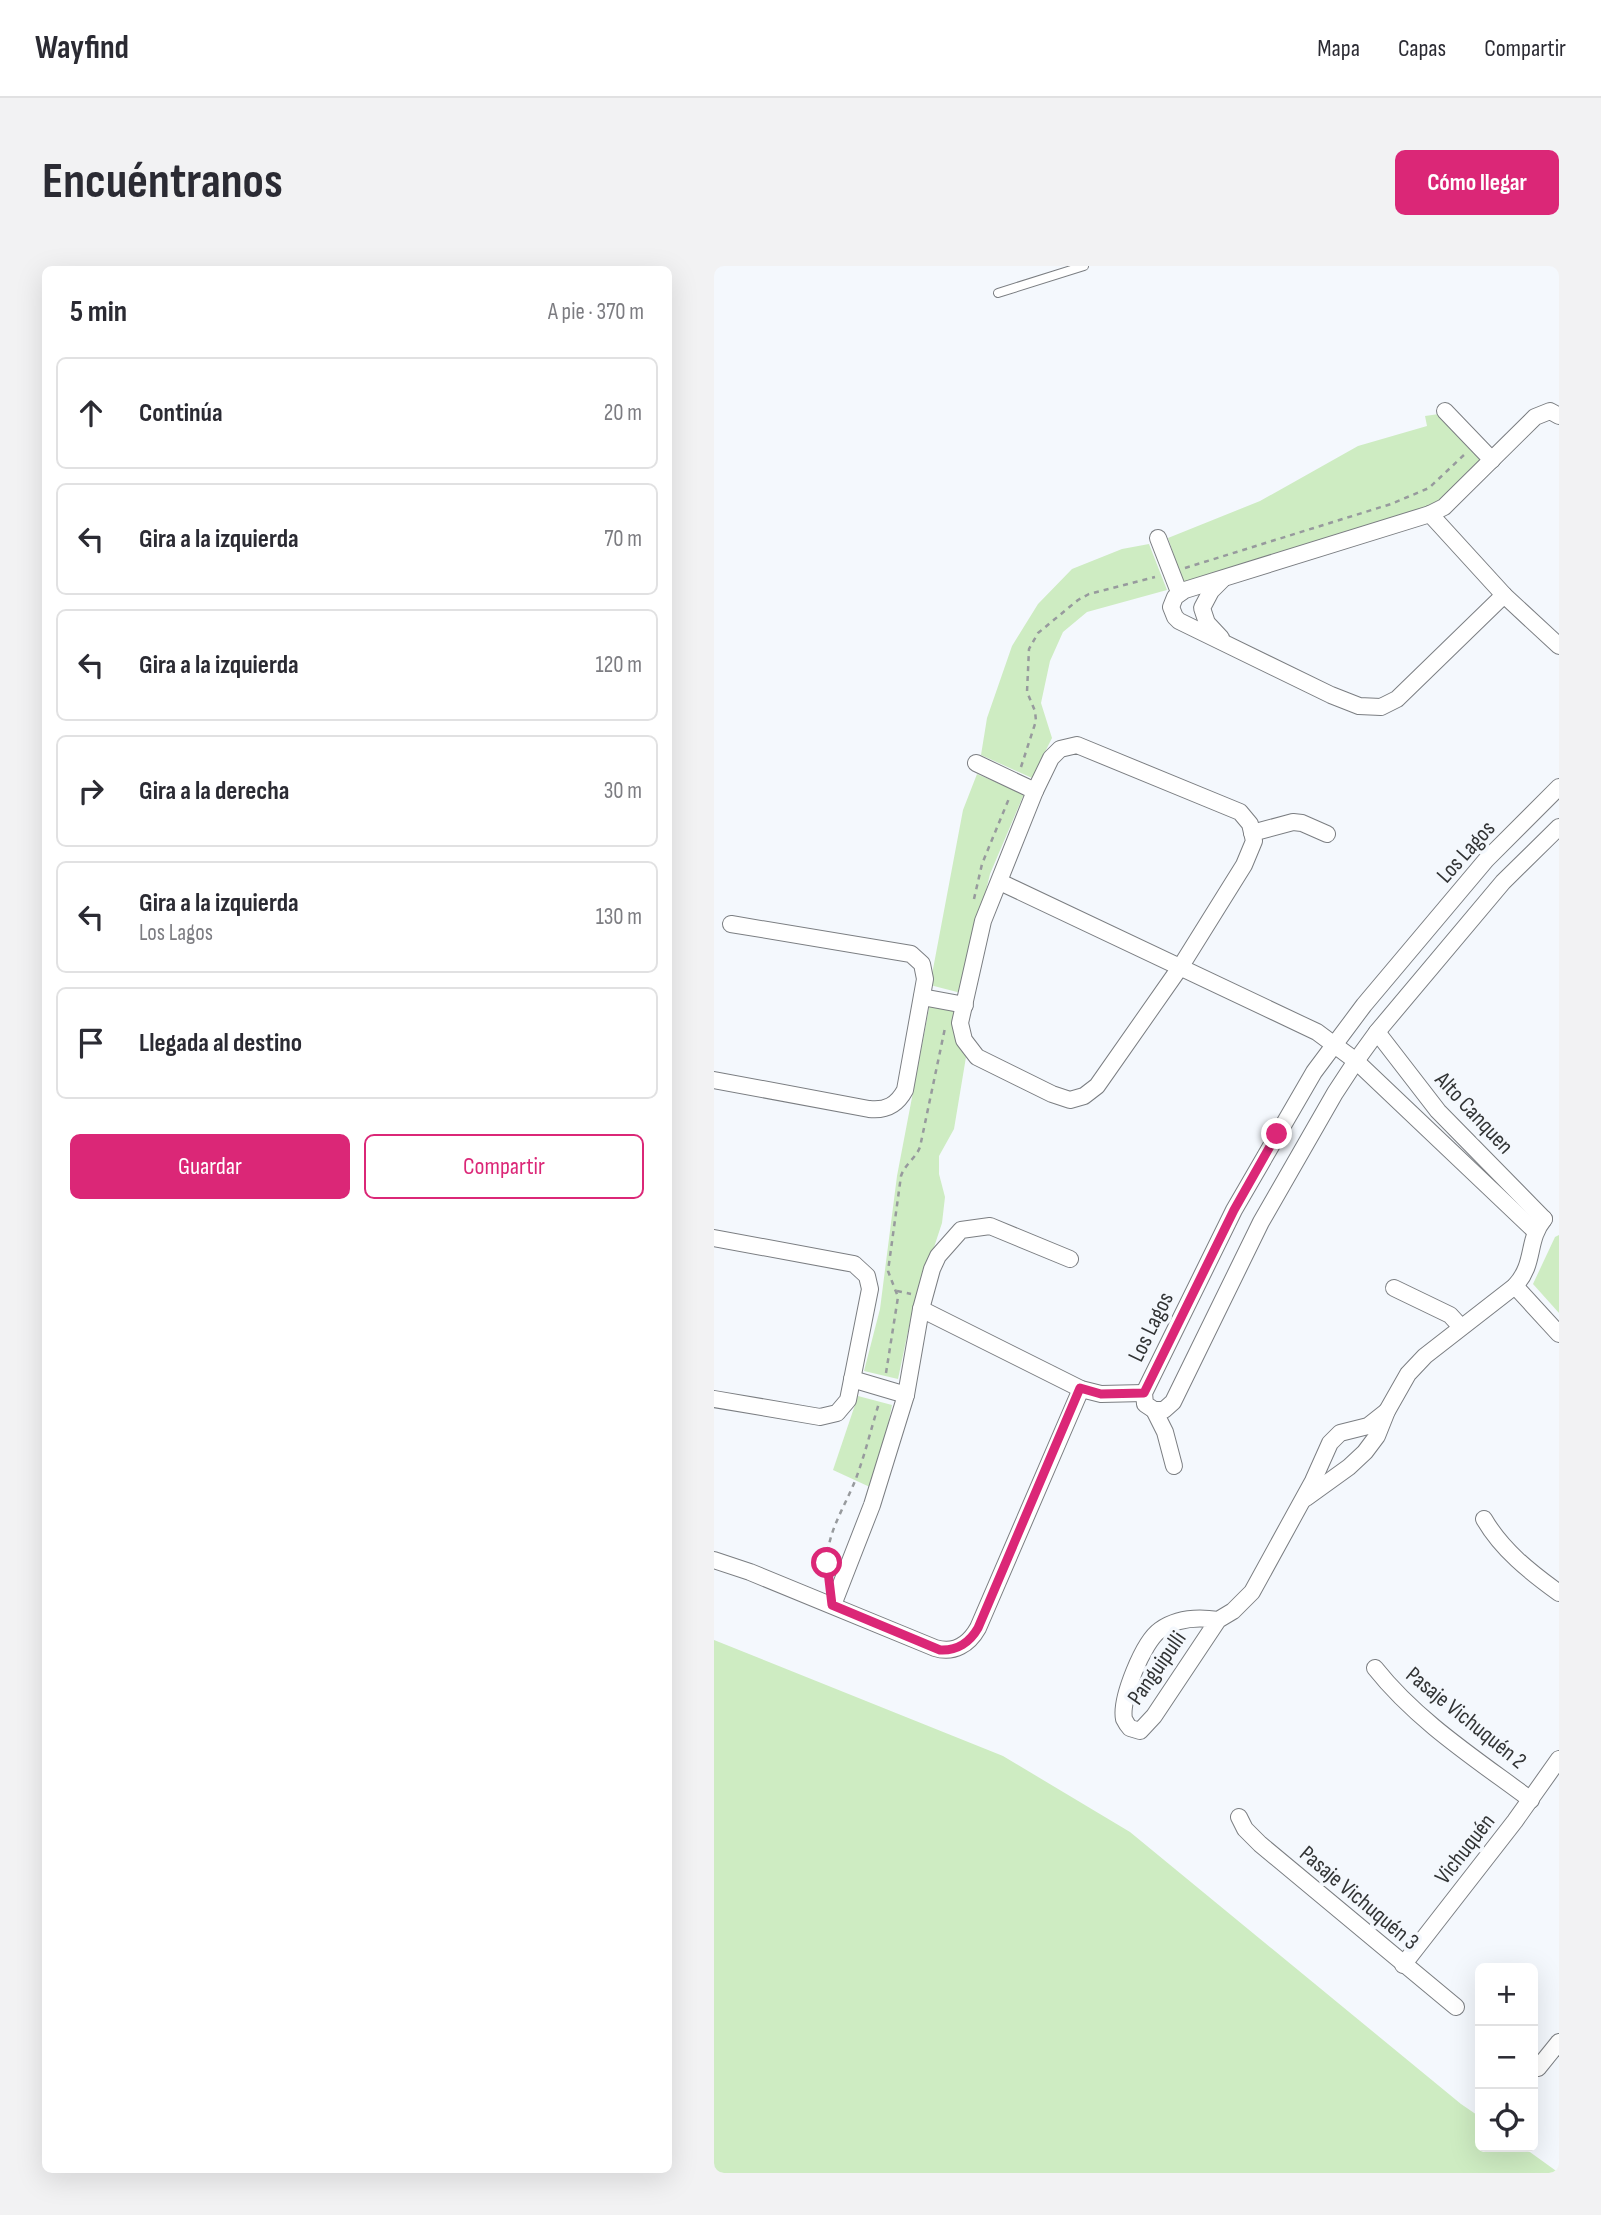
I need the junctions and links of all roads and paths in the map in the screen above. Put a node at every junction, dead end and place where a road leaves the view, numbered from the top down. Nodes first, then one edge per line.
1 (1084, 266) edge
2 (998, 293) dead end
3 (1445, 411) dead end
4 (1559, 416) edge
5 (1476, 443) junction
6 (1492, 460) junction
7 (1430, 514) junction
8 (1158, 538) dead end
9 (1171, 572) junction
10 (1225, 577) junction
11 (1182, 591) junction
12 (1504, 595) junction
13 (1202, 608) junction
14 (1184, 624) junction
15 (1227, 645) junction
16 (1559, 646) edge
17 (976, 763) dead end
18 (1016, 782) junction
19 (1559, 787) edge
20 (1035, 791) junction
21 (1559, 827) edge
22 (1252, 833) junction
23 (1328, 834) dead end
24 (1000, 882) junction
25 (973, 902) dead end
26 (731, 924) dead end
27 (1181, 966) junction
28 (922, 997) junction
29 (964, 1005) junction
30 (945, 1028) dead end
31 (1377, 1032) junction
32 (1335, 1044) junction
33 (1356, 1061) junction
34 (714, 1080) edge
35 (1438, 1111) junction
36 (1423, 1127) junction
37 (1546, 1223) edge
38 (714, 1238) edge
39 (1070, 1259) dead end
40 (1515, 1286) junction
41 (1394, 1288) dead end
42 (921, 1309) junction
43 (1461, 1327) junction
44 (1559, 1334) edge
45 (1156, 1371) junction
46 (852, 1379) junction
47 (1182, 1382) junction
48 (884, 1388) junction
49 (1080, 1388) junction
50 (1144, 1393) junction
51 (906, 1395) junction
52 (714, 1399) edge
53 (1154, 1410) junction
54 (1387, 1411) junction
55 (1174, 1466) dead end
56 (1301, 1502) junction
57 (1484, 1519) dead end
58 (714, 1560) edge
59 (828, 1574) dead end
60 (1559, 1593) edge
61 (832, 1605) junction
62 (1218, 1620) junction
63 (1375, 1668) dead end
64 (1559, 1759) edge
65 (1531, 1800) junction
66 (1239, 1817) dead end
67 (1404, 1965) junction
68 (1457, 2007) dead end
69 (1559, 2042) edge
70 (1538, 2068) dead end

1 - 2 lane
3 - 5 street
4 - 6 street
5 - 6 street
5 - 9 path
6 - 7 street
7 - 10 street
7 - 12 street
8 - 9 street
9 - 11 street
9 - 18 path
10 - 11 street
10 - 13 street
11 - 13 street
11 - 14 street
12 - 15 street
12 - 16 street
13 - 14 street
13 - 15 street
14 - 15 street
17 - 18 street
18 - 20 street
18 - 25 path
19 - 32 street, Los Lagos
20 - 22 street
20 - 24 street
21 - 31 street, Los Lagos
22 - 23 street
22 - 27 street
24 - 27 street, Alto Canquen
24 - 29 street
26 - 28 street
27 - 29 street
27 - 32 street, Alto Canquen
28 - 29 street
28 - 34 street
30 - 48 path
31 - 33 street, Los Lagos
31 - 35 street, Alto Canquen
32 - 33 street, Alto Canquen
32 - 45 street, Los Lagos
33 - 36 street, Alto Canquen
33 - 47 street, Los Lagos
35 - 36 street
35 - 37 street, Alto Canquen
36 - 37 street, Alto Canquen
37 - 40 street, Panguipulli
38 - 46 street
39 - 42 street
40 - 43 street, Panguipulli
40 - 44 street
41 - 43 street
42 - 49 street
42 - 51 street
43 - 54 street, Panguipulli
45 - 47 street
45 - 50 street, Los Lagos
46 - 48 street
46 - 52 street
47 - 53 street, Los Lagos
48 - 51 street
48 - 59 path
49 - 50 street
49 - 61 street
50 - 53 street, Los Lagos
51 - 61 street
53 - 55 street
54 - 56 street, Panguipulli
54 - 56 street, Panguipulli
56 - 62 street, Panguipulli
57 - 60 street
58 - 61 street
62 - 62 street, Panguipulli
63 - 65 street, Pasaje Vichuquén 2
64 - 65 street, Vichuquén
65 - 67 street, Vichuquén
66 - 67 street, Pasaje Vichuquén 3
67 - 68 street, Pasaje Vichuquén 3
69 - 70 street

